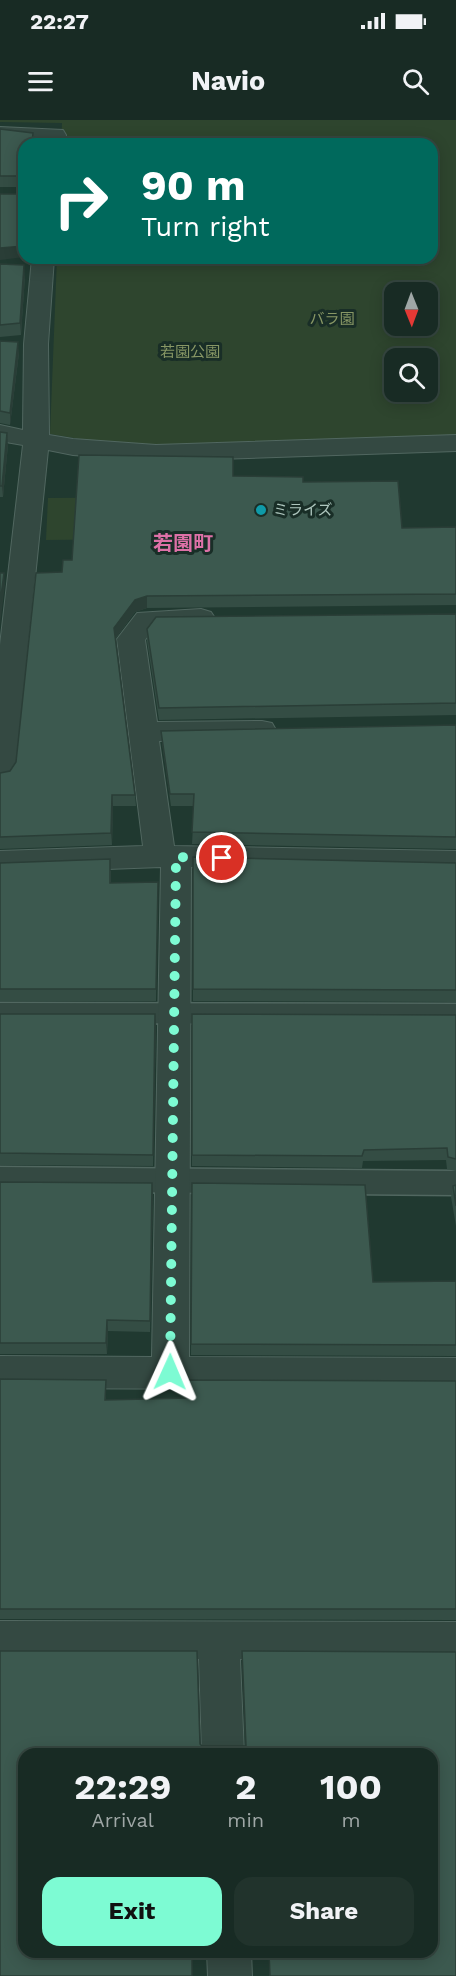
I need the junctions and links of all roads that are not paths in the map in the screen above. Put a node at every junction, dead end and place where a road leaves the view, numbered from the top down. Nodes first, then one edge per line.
1 (0, 133) edge
2 (55, 138) edge
3 (35, 264) edge
4 (9, 344) edge
5 (36, 344) junction
6 (0, 433) edge
7 (36, 440) junction
8 (456, 443) edge
9 (230, 618) edge
10 (6, 665) edge
11 (293, 729) edge
12 (142, 732) junction
13 (0, 774) edge
14 (168, 856) junction
15 (0, 862) edge
16 (456, 862) edge
17 (174, 1012) junction
18 (0, 1013) edge
19 (456, 1014) edge
20 (0, 1179) edge
21 (172, 1180) junction
22 (456, 1183) edge
23 (0, 1372) edge
24 (170, 1372) junction
25 (456, 1374) edge
26 (0, 1640) edge
27 (456, 1641) edge
28 (219, 1642) junction
29 (223, 1748) edge
30 (229, 1958) edge
31 (230, 1976) edge

1 - 2 street
3 - 5 street
4 - 5 street
5 - 7 street
6 - 7 street
7 - 8 street
7 - 10 street
9 - 12 street
10 - 13 street
11 - 12 street
12 - 14 street
14 - 15 street
14 - 16 street
14 - 17 street
17 - 18 lane
17 - 19 lane
17 - 21 street
20 - 21 lane
21 - 22 lane
21 - 24 street
23 - 24 street
24 - 25 street
26 - 28 street
27 - 28 street
28 - 29 street
30 - 31 street

